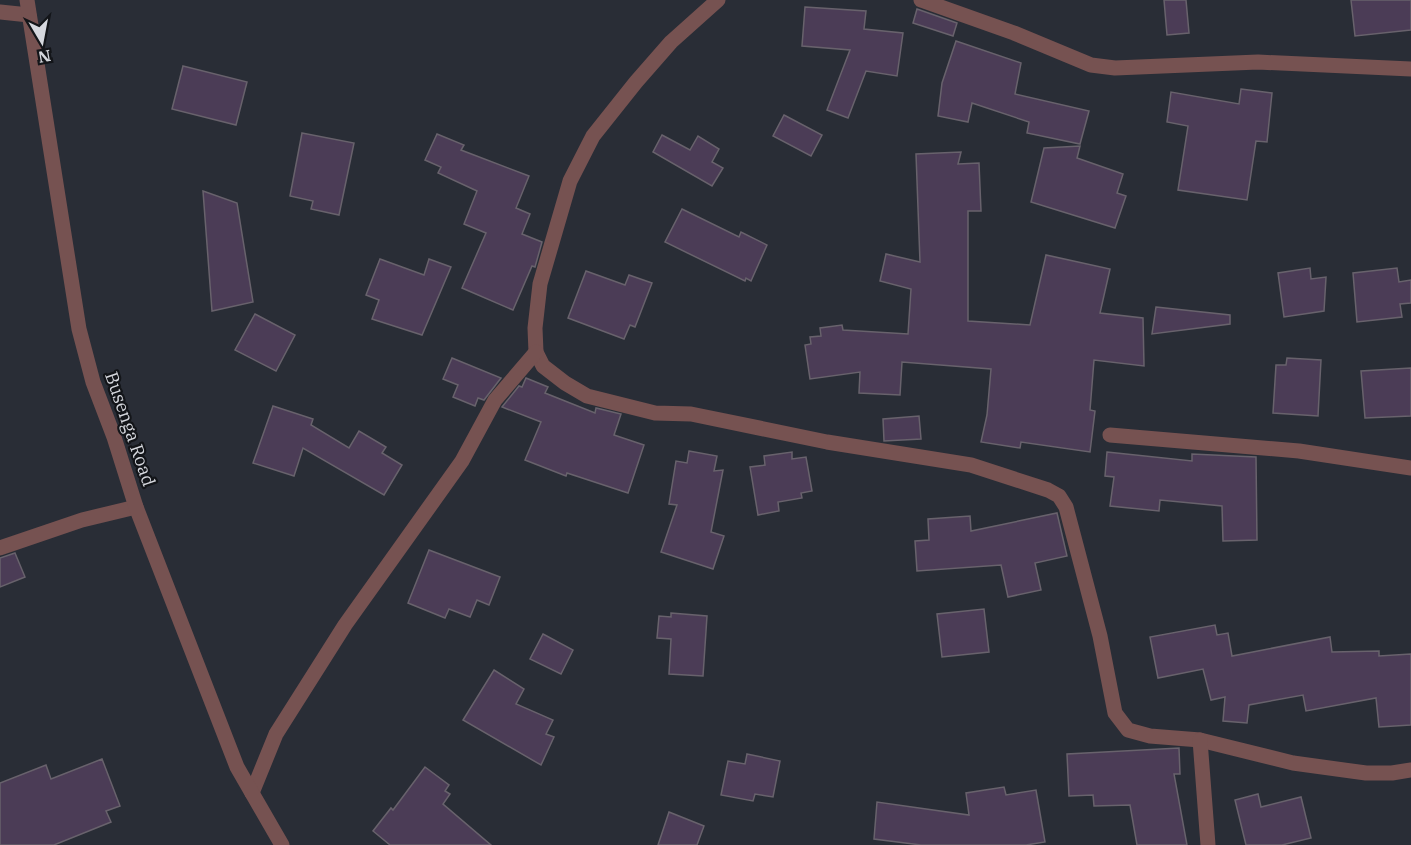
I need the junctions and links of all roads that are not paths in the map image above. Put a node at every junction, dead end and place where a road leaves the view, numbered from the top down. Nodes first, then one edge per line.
1 (718, 0) edge
2 (921, 0) edge
3 (28, 8) edge
4 (0, 12) edge
5 (1411, 69) edge
6 (536, 352) junction
7 (1110, 435) dead end
8 (1411, 468) edge
9 (136, 507) junction
10 (0, 548) edge
11 (1200, 740) junction
12 (1411, 770) edge
13 (252, 793) junction
14 (282, 845) edge
15 (1208, 845) edge

1 - 6 street
2 - 5 street
3 - 4 street
3 - 9 street, Busenga Road
6 - 11 street
6 - 13 street
7 - 8 street
9 - 10 street
9 - 13 street, Busenga Road
11 - 12 street
11 - 15 street
13 - 14 street, Busenga Road

